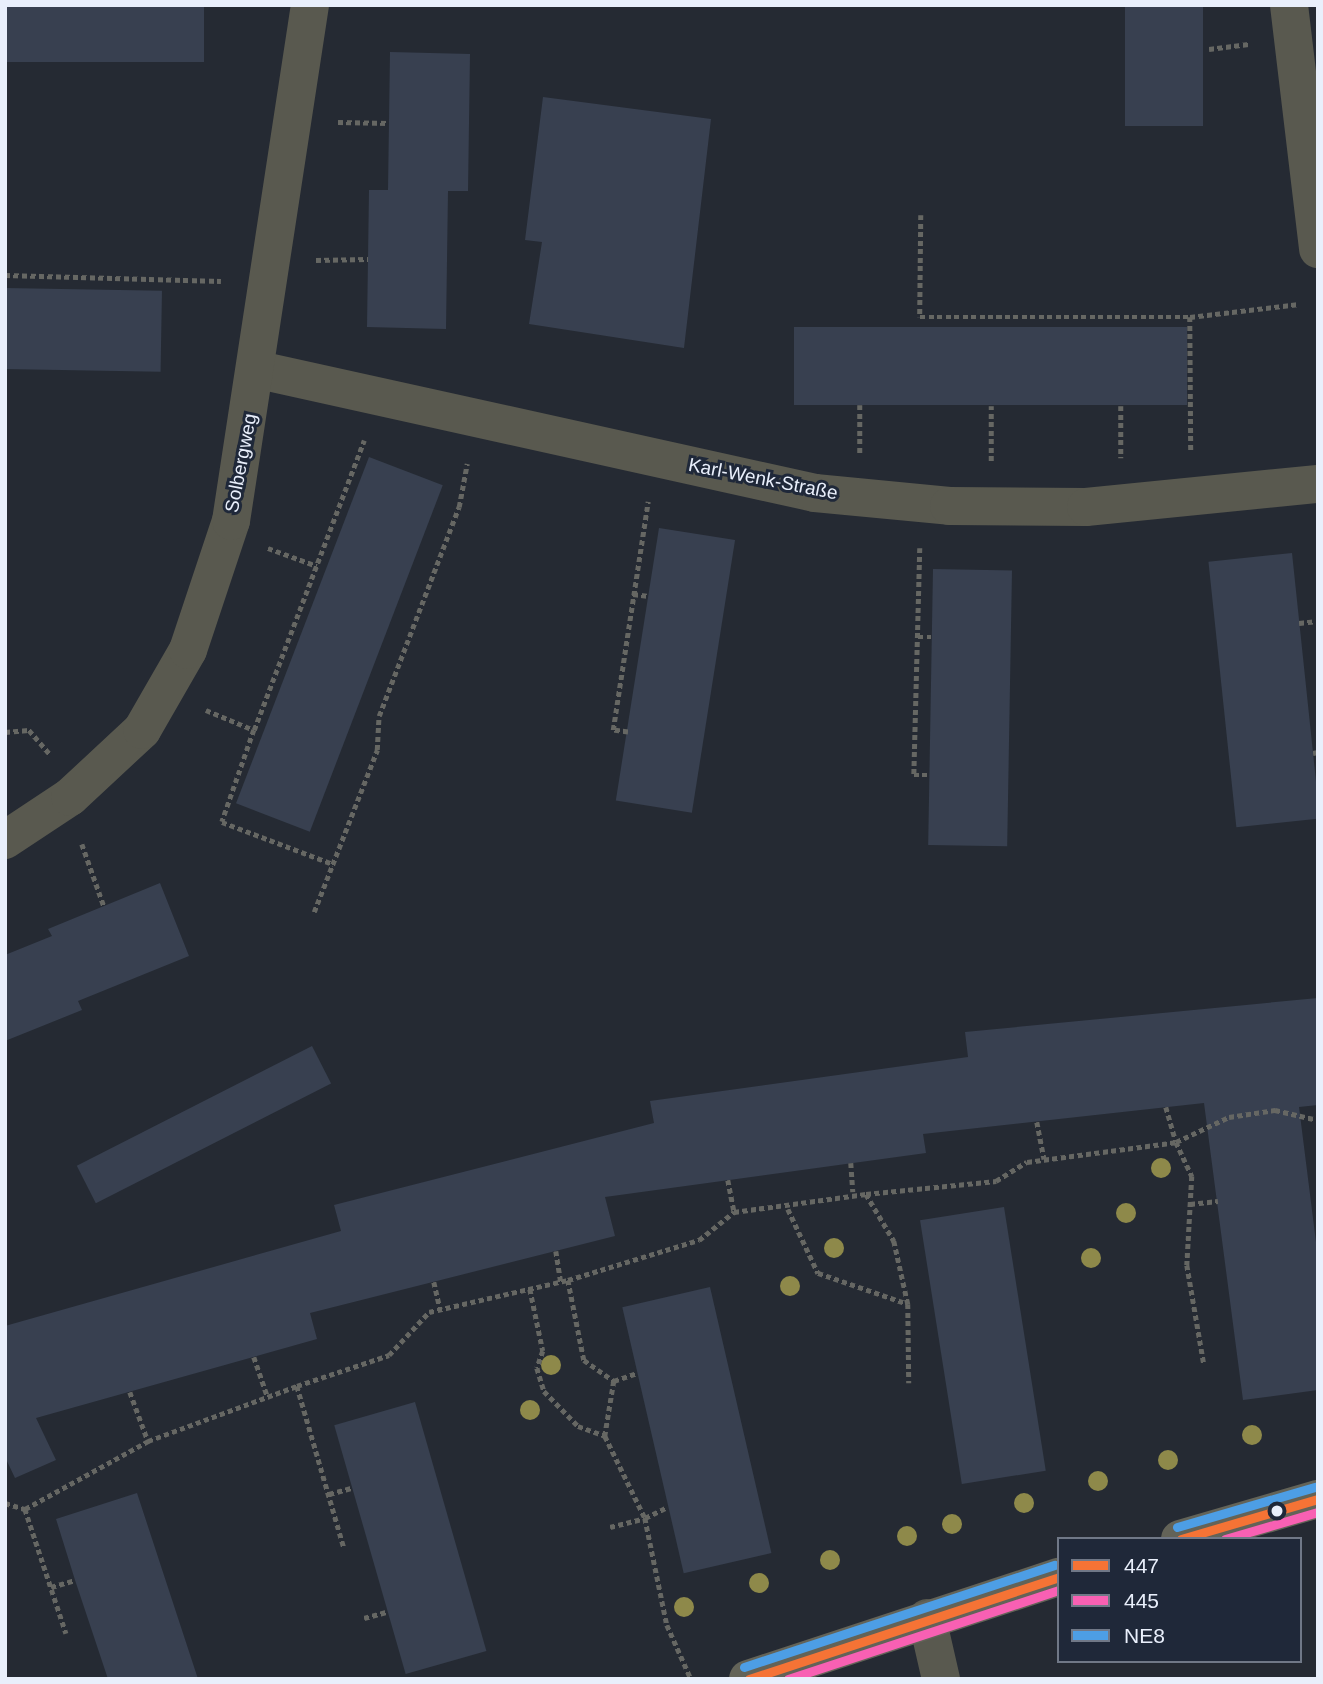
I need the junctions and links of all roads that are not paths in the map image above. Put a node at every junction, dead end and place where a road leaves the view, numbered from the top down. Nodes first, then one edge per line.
1 (310, 5) edge
2 (1289, 5) edge
3 (1318, 249) edge
4 (259, 370) junction
5 (1318, 484) edge
6 (5, 840) edge
7 (1318, 1499) edge
8 (1187, 1537) edge
9 (1057, 1578) edge
10 (927, 1618) junction
11 (748, 1679) edge
12 (941, 1679) edge

1 - 4 street, Solbergweg
2 - 3 street
4 - 5 street, Karl-Wenk-Straße
4 - 6 street, Solbergweg
7 - 8 main road
9 - 10 main road
10 - 11 main road
10 - 12 street

